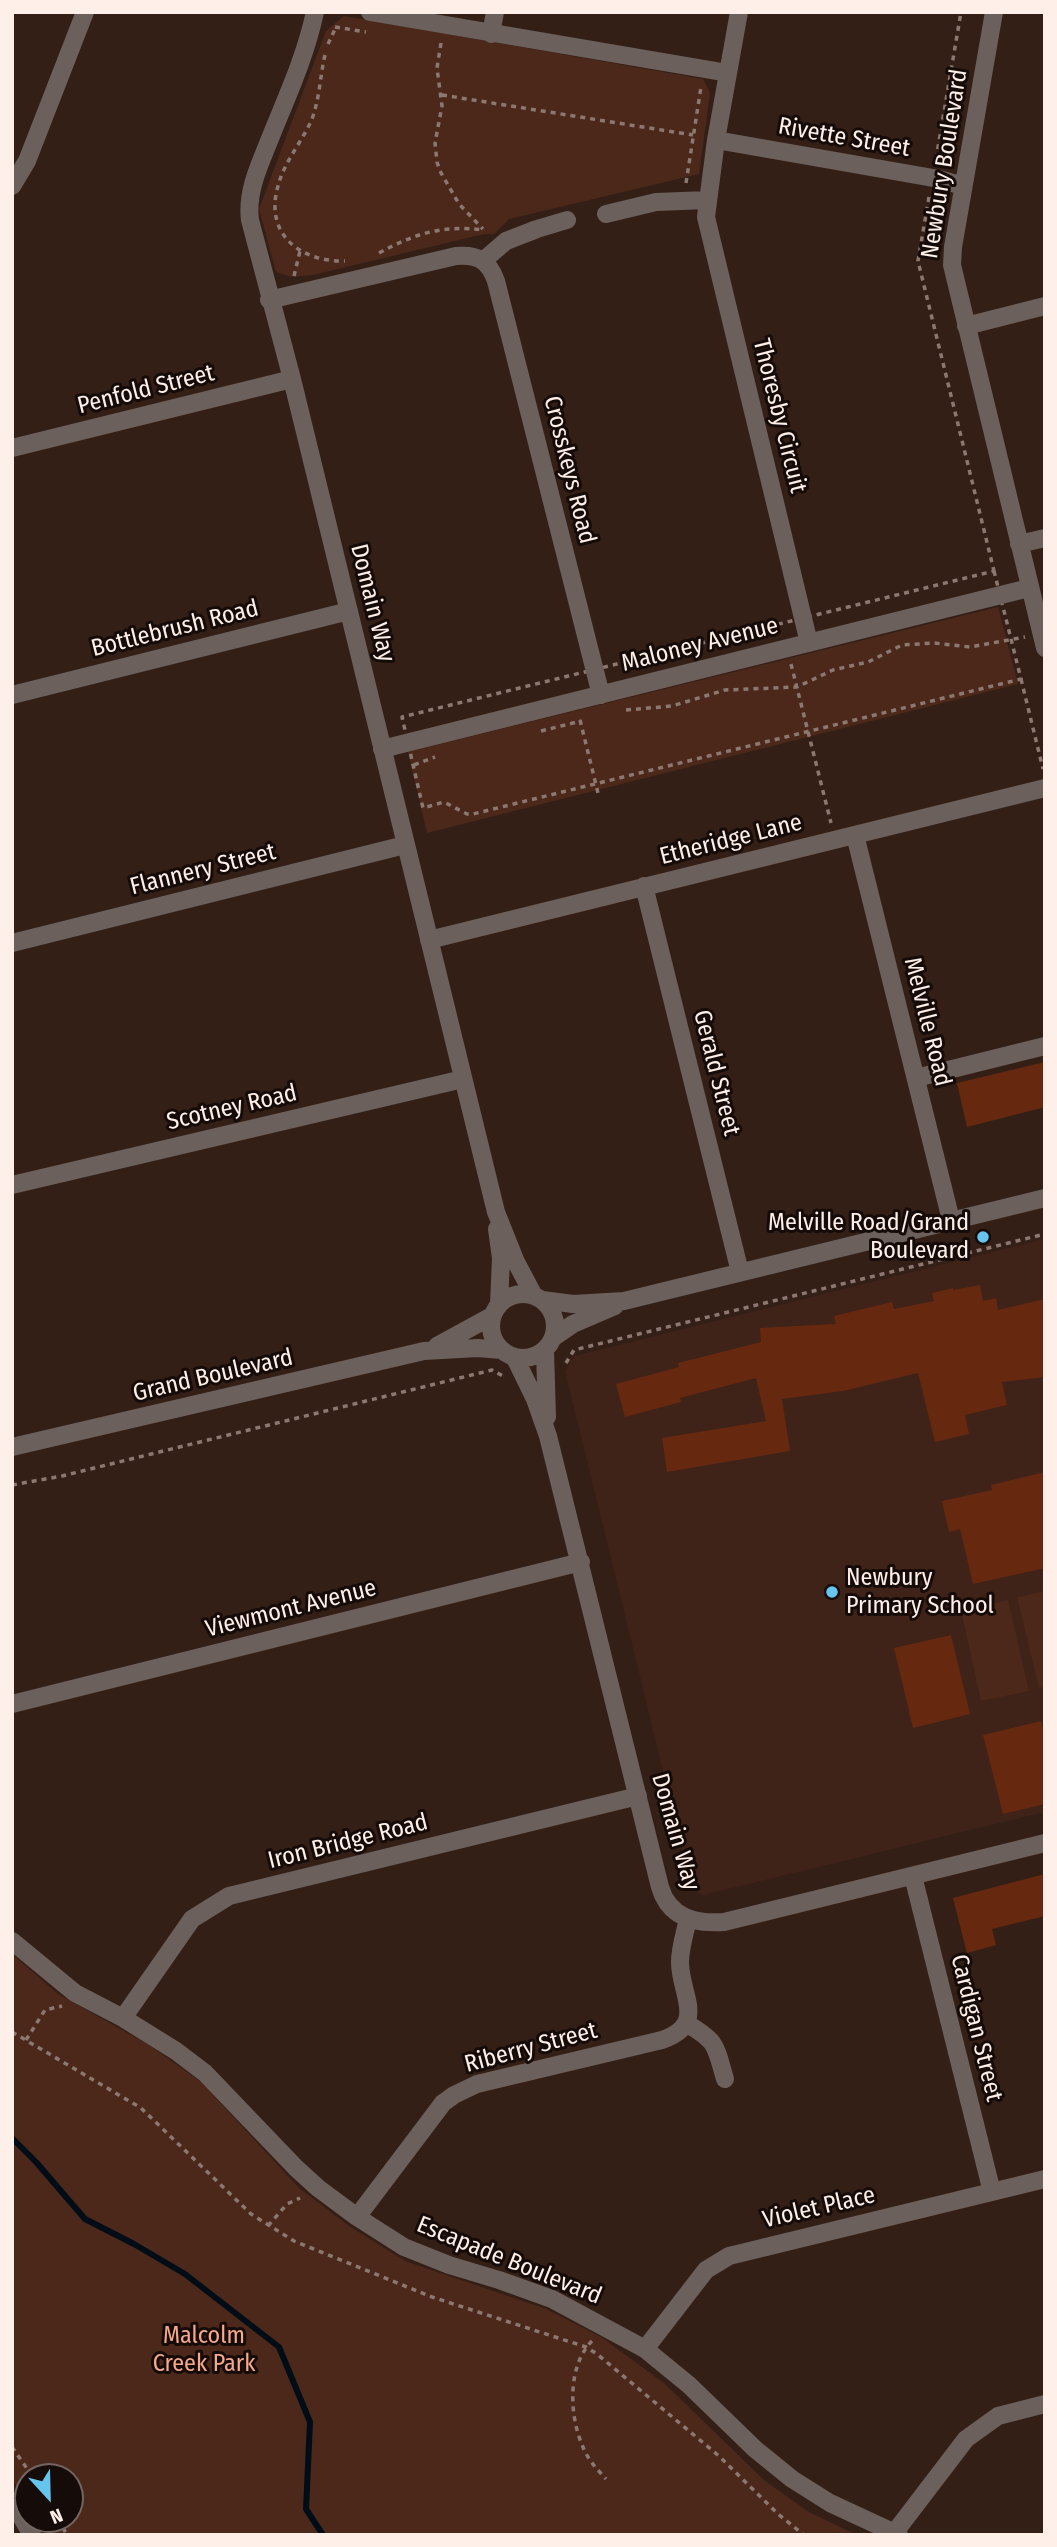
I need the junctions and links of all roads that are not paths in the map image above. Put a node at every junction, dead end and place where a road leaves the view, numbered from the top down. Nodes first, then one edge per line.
1 (85, 12) edge
2 (315, 12) edge
3 (370, 12) edge
4 (495, 12) edge
5 (739, 12) edge
6 (994, 12) edge
7 (491, 34) junction
8 (728, 73) junction
9 (716, 140) junction
10 (12, 186) edge
11 (963, 186) junction
12 (707, 200) junction
13 (606, 214) dead end
14 (567, 220) dead end
15 (484, 260) junction
16 (269, 300) junction
17 (1045, 306) edge
18 (966, 326) junction
19 (292, 379) junction
20 (12, 448) edge
21 (1045, 538) edge
22 (1019, 544) junction
23 (1029, 588) junction
24 (349, 611) junction
25 (1043, 640) edge
26 (809, 643) junction
27 (12, 695) edge
28 (600, 695) junction
29 (382, 749) junction
30 (1045, 788) edge
31 (856, 835) junction
32 (405, 845) junction
33 (644, 886) junction
34 (429, 940) junction
35 (12, 943) edge
36 (1045, 1046) edge
37 (463, 1079) junction
38 (916, 1079) junction
39 (12, 1185) edge
40 (1045, 1198) edge
41 (496, 1212) junction
42 (951, 1220) junction
43 (740, 1272) junction
44 (538, 1298) junction
45 (624, 1301) junction
46 (496, 1311) junction
47 (550, 1344) junction
48 (424, 1351) junction
49 (508, 1354) junction
50 (548, 1436) junction
51 (12, 1447) edge
52 (581, 1562) junction
53 (12, 1704) edge
54 (638, 1796) junction
55 (1045, 1843) edge
56 (913, 1876) junction
57 (688, 1919) junction
58 (12, 1941) edge
59 (123, 2018) junction
60 (686, 2024) junction
61 (725, 2079) dead end
62 (1045, 2179) edge
63 (992, 2192) junction
64 (357, 2217) junction
65 (645, 2349) junction
66 (1045, 2404) edge
67 (12, 2501) edge
68 (897, 2533) edge
69 (32, 2535) edge

1 - 10 street
2 - 16 street, Domain Way
3 - 7 street
4 - 7 street
5 - 8 street, Thoresby Circuit
6 - 11 street, Newbury Boulevard
7 - 8 street
8 - 9 street, Thoresby Circuit
9 - 11 street, Rivette Street
9 - 12 street, Thoresby Circuit
11 - 18 street, Newbury Boulevard
12 - 13 street
12 - 26 street, Thoresby Circuit
14 - 15 street
15 - 16 street
15 - 28 street, Crosskeys Road
16 - 19 street, Domain Way
17 - 18 street
18 - 22 street, Newbury Boulevard
19 - 20 street, Penfold Street
19 - 24 street, Domain Way
21 - 22 street
22 - 23 street, Newbury Boulevard
23 - 25 street, Newbury Boulevard
23 - 26 street, Maloney Avenue
24 - 27 street, Bottlebrush Road
24 - 29 street, Domain Way
26 - 28 street, Maloney Avenue
28 - 29 street, Maloney Avenue
29 - 32 street, Domain Way
30 - 31 street, Etheridge Lane
31 - 33 street, Etheridge Lane
31 - 38 street, Melville Road
32 - 34 street, Domain Way
32 - 35 street, Flannery Street
33 - 34 street, Etheridge Lane
33 - 43 street, Gerald Street
34 - 37 street, Domain Way
36 - 38 street
37 - 39 street, Scotney Road
37 - 41 street, Domain Way
38 - 42 street, Melville Road
40 - 42 street
41 - 44 street, Domain Way
41 - 46 street, Domain Way
42 - 43 street
43 - 45 street
44 - 45 street
44 - 46 street
44 - 47 street
45 - 47 street
46 - 48 street, Grand Boulevard
46 - 49 street
47 - 49 street
47 - 50 street, Domain Way
48 - 49 street, Grand Boulevard
48 - 51 street, Grand Boulevard
49 - 50 street, Domain Way
50 - 52 street, Domain Way
52 - 53 street, Viewmont Avenue
52 - 54 street, Domain Way
54 - 57 street, Domain Way
54 - 59 street, Iron Bridge Road
55 - 56 street, Domain Way
56 - 57 street, Domain Way
56 - 63 street, Cardigan Street
57 - 60 street
58 - 59 street, Escapade Boulevard
59 - 64 street, Escapade Boulevard
60 - 61 street
60 - 64 street, Riberry Street
62 - 63 street, Violet Place
63 - 65 street, Violet Place
64 - 65 street, Escapade Boulevard
65 - 68 street, Escapade Boulevard
66 - 68 street
67 - 69 street

